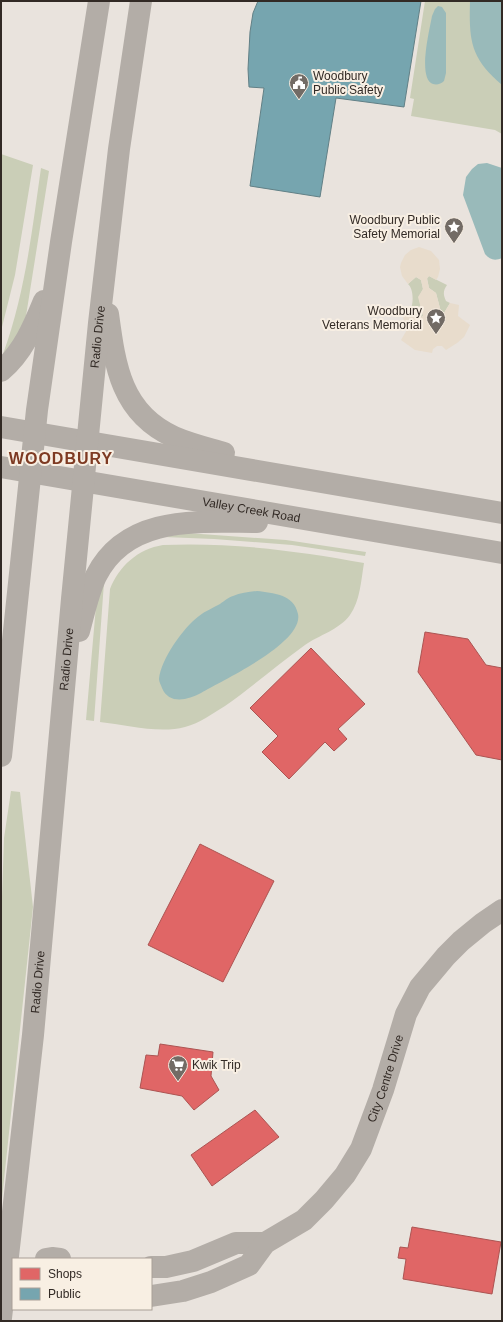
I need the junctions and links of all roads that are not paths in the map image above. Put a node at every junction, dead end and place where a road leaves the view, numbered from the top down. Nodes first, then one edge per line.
1 (99, 1) edge
2 (141, 1) edge
3 (56, 272) junction
4 (103, 279) junction
5 (1, 371) edge
6 (1, 427) edge
7 (34, 433) junction
8 (87, 442) junction
9 (1, 467) edge
10 (30, 472) junction
11 (83, 482) junction
12 (335, 484) junction
13 (502, 513) edge
14 (328, 523) junction
15 (502, 553) edge
16 (1, 609) edge
17 (9, 680) junction
18 (64, 687) junction
19 (1, 756) edge
20 (502, 910) edge
21 (264, 1243) junction
22 (9, 1267) edge
23 (152, 1267) edge
24 (152, 1296) edge
25 (1, 1318) edge

1 - 3 main road
2 - 4 main road, Radio Drive
3 - 5 main road
3 - 7 main road
4 - 8 main road, Radio Drive
4 - 12 main road
6 - 7 main road
7 - 8 main road
7 - 10 main road
8 - 11 main road, Radio Drive
8 - 12 main road
9 - 10 main road, Valley Creek Road
10 - 11 main road, Valley Creek Road
10 - 17 main road
11 - 14 main road, Valley Creek Road
11 - 18 main road, Radio Drive
12 - 13 main road
14 - 15 main road, Valley Creek Road
14 - 18 main road
16 - 17 main road
17 - 19 main road
18 - 22 main road, Radio Drive
20 - 21 main road, City Centre Drive
21 - 23 main road, City Centre Drive
21 - 24 main road, City Centre Drive
22 - 25 main road, Radio Drive

